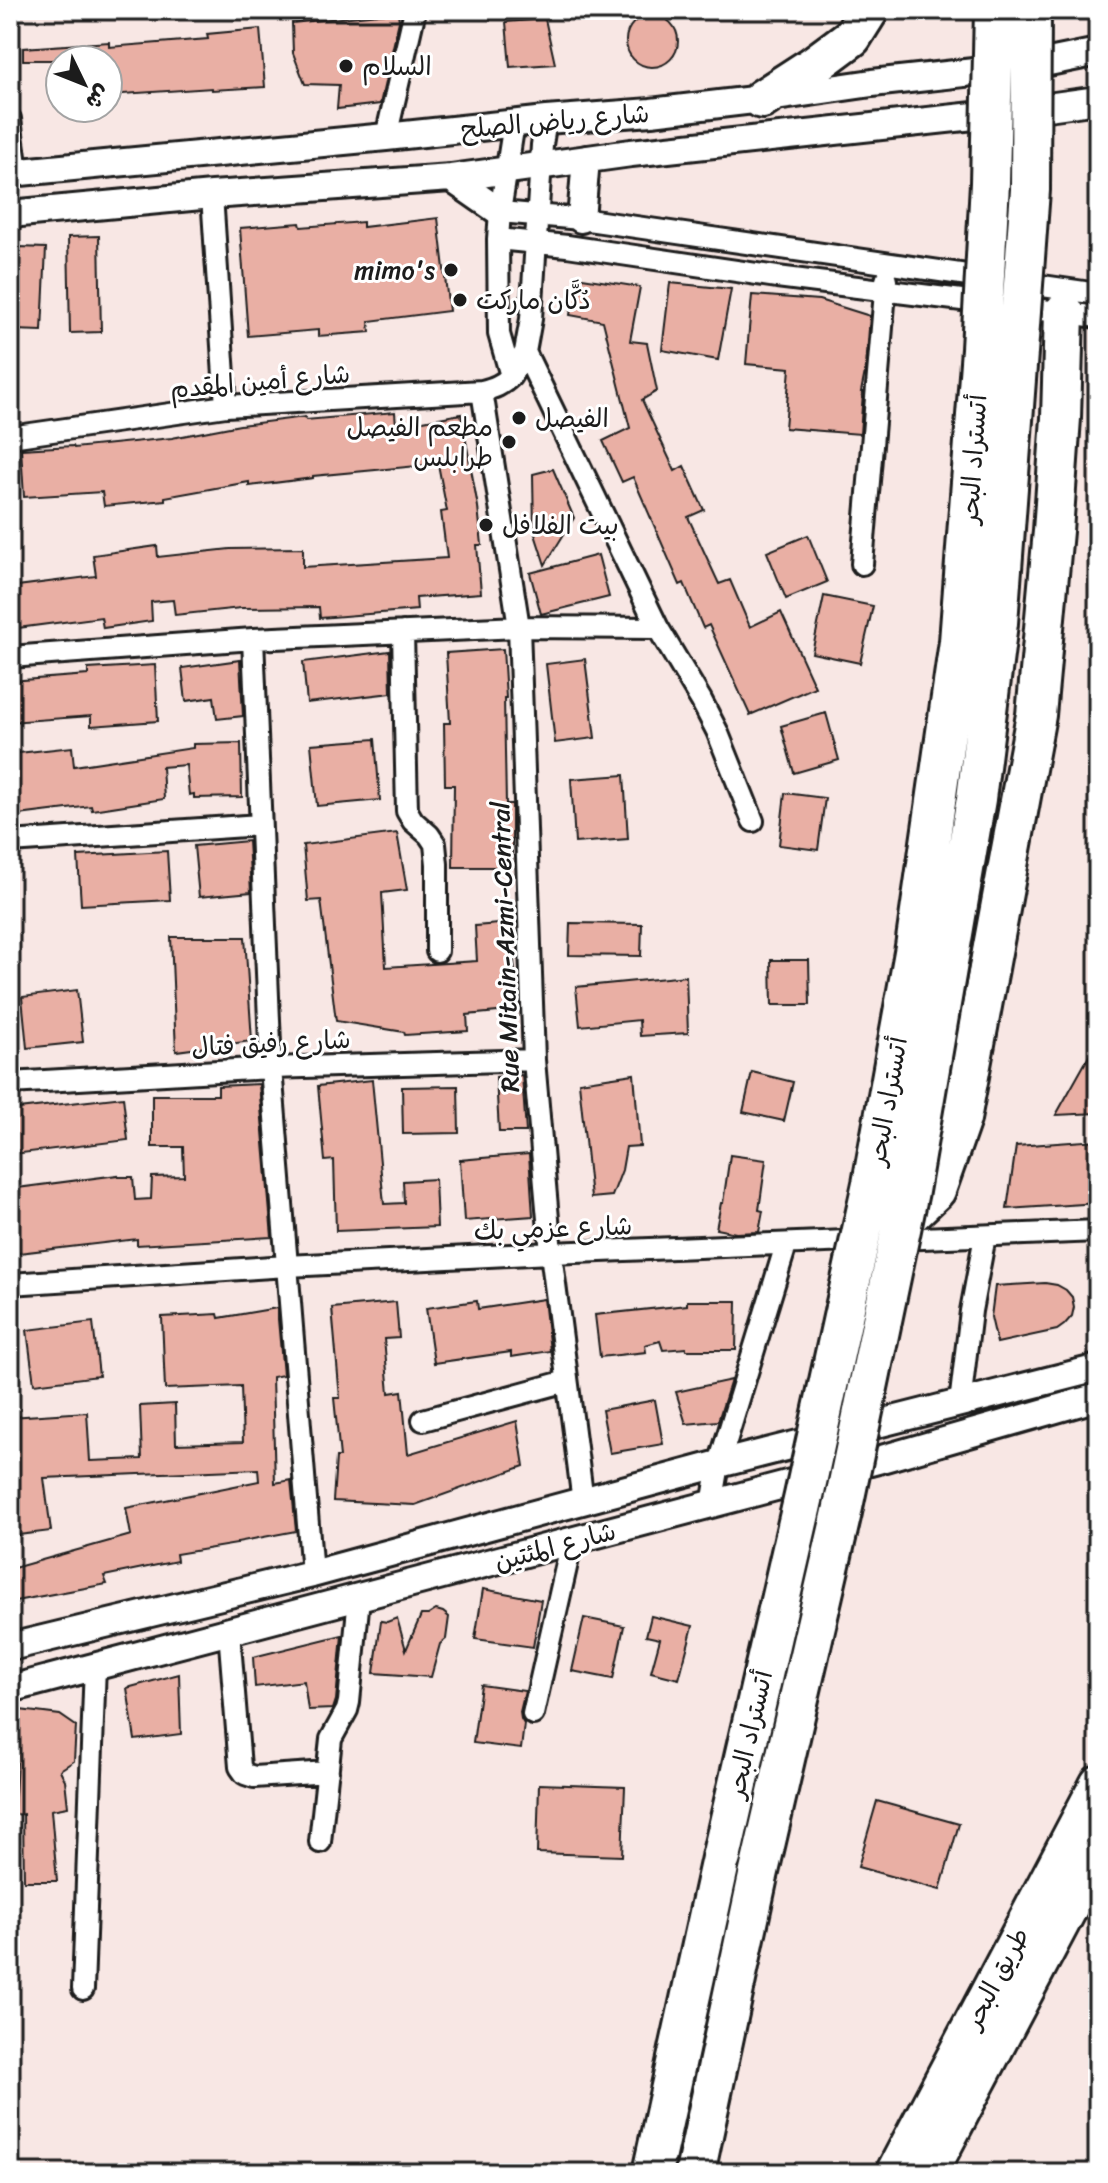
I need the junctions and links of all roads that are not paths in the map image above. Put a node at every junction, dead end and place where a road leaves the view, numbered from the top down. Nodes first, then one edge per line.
1 (415, 10) edge
2 (869, 10) edge
3 (994, 10) edge
4 (1031, 10) edge
5 (1098, 52) edge
6 (762, 99) junction
7 (1098, 100) edge
8 (10, 119) edge
9 (546, 120) junction
10 (514, 123) junction
11 (386, 137) junction
12 (586, 159) junction
13 (540, 166) junction
14 (506, 171) junction
15 (14, 172) edge
16 (451, 178) junction
17 (212, 195) junction
18 (500, 212) junction
19 (10, 214) edge
20 (537, 216) junction
21 (581, 219) junction
22 (498, 239) junction
23 (536, 243) junction
24 (888, 264) junction
25 (884, 290) junction
26 (1098, 294) edge
27 (1081, 314) edge
28 (525, 352) junction
29 (511, 376) junction
30 (482, 391) junction
31 (226, 406) junction
32 (10, 437) edge
33 (862, 564) dead end
34 (519, 627) junction
35 (658, 628) junction
36 (403, 632) junction
37 (253, 639) junction
38 (10, 657) edge
39 (753, 821) dead end
40 (260, 825) junction
41 (10, 842) edge
42 (437, 951) dead end
43 (534, 1060) junction
44 (271, 1068) junction
45 (10, 1083) edge
46 (902, 1222) junction
47 (1098, 1231) edge
48 (985, 1236) junction
49 (786, 1245) junction
50 (551, 1253) junction
51 (287, 1266) junction
52 (10, 1284) edge
53 (1098, 1368) edge
54 (567, 1381) junction
55 (1098, 1397) edge
56 (960, 1404) junction
57 (423, 1420) dead end
58 (719, 1464) junction
59 (583, 1502) junction
60 (712, 1505) junction
61 (572, 1541) junction
62 (312, 1574) junction
63 (359, 1597) junction
64 (229, 1631) junction
65 (49, 1637) junction
66 (10, 1647) edge
67 (95, 1665) junction
68 (56, 1676) junction
69 (10, 1689) edge
70 (533, 1714) dead end
71 (328, 1772) junction
72 (1098, 1783) edge
73 (320, 1842) dead end
74 (1098, 1855) edge
75 (83, 1989) dead end
76 (652, 2173) edge
77 (695, 2173) edge
78 (893, 2173) edge
79 (930, 2173) edge

1 - 11 street
2 - 6 highway
3 - 76 highway, أتستراد البحر, bridge
4 - 46 highway, أتستراد البحر, bridge
5 - 6 street, شارع رياض الصلح
6 - 9 street, شارع رياض الصلح
7 - 12 street, شارع رياض الصلح
8 - 15 street
9 - 10 street, شارع رياض الصلح
9 - 13 street
10 - 11 street, شارع رياض الصلح
10 - 14 street
11 - 15 street, شارع رياض الصلح
12 - 13 street, شارع رياض الصلح
12 - 21 street
13 - 14 street, شارع رياض الصلح
13 - 20 street
14 - 16 street, شارع رياض الصلح
14 - 18 street
16 - 17 street, شارع رياض الصلح
16 - 18 street
17 - 19 street, شارع رياض الصلح
17 - 31 street
18 - 20 street
18 - 22 street
20 - 21 street
20 - 23 street
21 - 24 street
22 - 23 street
22 - 29 street
23 - 25 street
23 - 28 street
24 - 25 street
24 - 26 street
25 - 27 street
25 - 33 street
27 - 46 highway
28 - 29 street
28 - 35 street
29 - 30 street, شارع أمين المقدم
30 - 31 street, شارع أمين المقدم
30 - 34 street, Rue Mitain-Azmi-Central
31 - 32 street, شارع أمين المقدم
34 - 35 street
34 - 36 street
34 - 43 street, Rue Mitain-Azmi-Central
35 - 39 street
36 - 37 street
36 - 42 street
37 - 38 street
37 - 40 street
40 - 41 street
40 - 44 street
43 - 44 street, شارع رفيق فتال
43 - 50 street, Rue Mitain-Azmi-Central
44 - 45 street, شارع رفيق فتال
44 - 51 street
46 - 77 highway, أتستراد البحر, bridge
47 - 48 street, شارع عزمي بك
48 - 49 street, شارع عزمي بك
48 - 56 street
49 - 50 street, شارع عزمي بك
49 - 58 street
50 - 51 street, شارع عزمي بك
50 - 54 street, Rue Mitain-Azmi-Central
51 - 52 street, شارع عزمي بك
51 - 62 street
53 - 56 street, شارع المئتين
54 - 57 street
54 - 59 street, Rue Mitain-Azmi-Central
55 - 60 street, شارع المئتين
56 - 58 street, شارع المئتين
58 - 59 street, شارع المئتين
58 - 60 street
59 - 62 street, شارع المئتين
60 - 61 street, شارع المئتين
61 - 63 street, شارع المئتين
61 - 70 street
62 - 65 street, شارع المئتين
63 - 64 street, شارع المئتين
63 - 71 street
64 - 67 street, شارع المئتين
64 - 71 street
65 - 66 street, شارع المئتين
65 - 68 street
67 - 68 street, شارع المئتين
67 - 75 street
68 - 69 street, شارع المئتين
71 - 73 street
72 - 78 highway, طريق البحر
74 - 79 highway, طريق البحر

